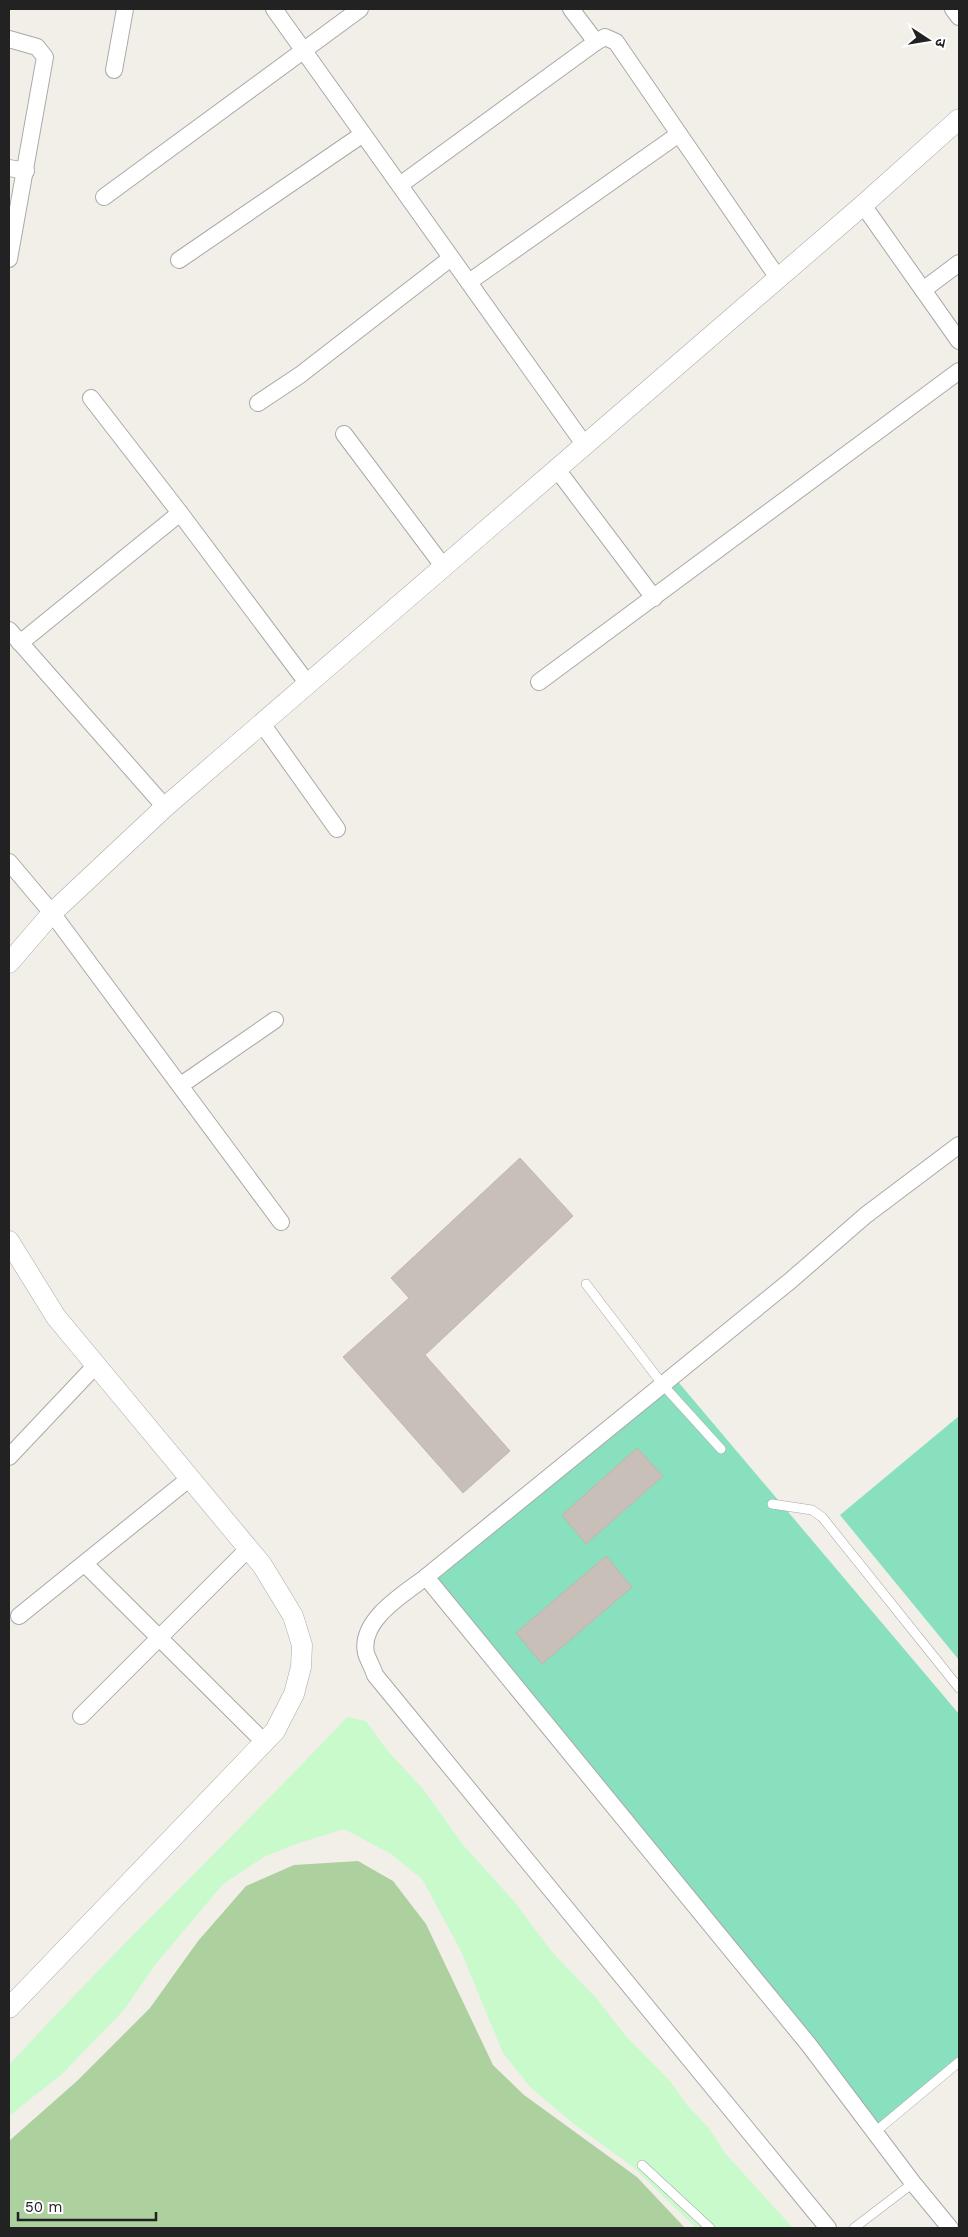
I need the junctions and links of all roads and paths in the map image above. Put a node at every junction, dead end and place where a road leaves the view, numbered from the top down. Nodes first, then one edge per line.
1 (125, 9) edge
2 (274, 9) edge
3 (360, 9) edge
4 (571, 9) edge
5 (953, 9) edge
6 (959, 18) edge
7 (9, 39) edge
8 (596, 42) junction
9 (303, 50) junction
10 (114, 70) dead end
11 (959, 119) edge
12 (363, 134) junction
13 (679, 134) junction
14 (9, 168) edge
15 (26, 171) junction
16 (400, 185) junction
17 (104, 197) dead end
18 (863, 205) junction
19 (451, 258) junction
20 (9, 259) edge
21 (179, 260) dead end
22 (959, 264) edge
23 (778, 278) junction
24 (469, 282) junction
25 (924, 290) junction
26 (959, 341) edge
27 (959, 371) edge
28 (91, 398) dead end
29 (258, 403) dead end
30 (344, 434) dead end
31 (584, 444) junction
32 (556, 468) junction
33 (180, 513) junction
34 (443, 566) junction
35 (654, 598) junction
36 (9, 630) edge
37 (20, 643) junction
38 (539, 682) dead end
39 (308, 684) junction
40 (263, 725) junction
41 (165, 807) junction
42 (338, 829) dead end
43 (9, 862) edge
44 (52, 913) junction
45 (9, 963) edge
46 (275, 1020) dead end
47 (181, 1085) junction
48 (959, 1144) edge
49 (281, 1222) dead end
50 (9, 1241) edge
51 (586, 1284) dead end
52 (96, 1365) junction
53 (663, 1385) junction
54 (721, 1449) dead end
55 (9, 1457) edge
56 (190, 1478) junction
57 (772, 1504) dead end
58 (248, 1549) junction
59 (85, 1564) junction
60 (426, 1577) junction
61 (19, 1616) dead end
62 (159, 1636) junction
63 (959, 1688) edge
64 (81, 1716) dead end
65 (264, 1742) junction
66 (9, 2008) edge
67 (959, 2062) edge
68 (875, 2132) junction
69 (642, 2165) dead end
70 (913, 2183) junction
71 (710, 2228) edge
72 (828, 2228) edge
73 (854, 2228) edge
74 (950, 2228) edge

1 - 10 street
2 - 9 street
3 - 9 street
4 - 8 street
5 - 6 street
7 - 15 street
8 - 13 street
8 - 16 street
9 - 12 street
9 - 17 street
11 - 18 street
12 - 16 street
12 - 21 street
13 - 23 street
13 - 24 street
14 - 15 street
15 - 20 street
16 - 19 street
18 - 23 street
18 - 25 street
19 - 24 street
19 - 29 street
22 - 25 street
23 - 31 street
24 - 31 street
25 - 26 street
27 - 35 street
28 - 33 street
30 - 34 street
31 - 32 street
32 - 34 street
32 - 35 street
33 - 37 street
33 - 39 street
34 - 39 street
35 - 38 street
36 - 37 street
37 - 41 street
39 - 40 street
40 - 41 street
40 - 42 street
41 - 44 street
43 - 44 street
44 - 45 street
44 - 47 street
46 - 47 street
47 - 49 street
48 - 53 street
50 - 52 street
51 - 53 lane
52 - 55 street
52 - 56 street
53 - 54 lane
53 - 60 street
56 - 58 street
56 - 59 street
57 - 63 lane
58 - 62 street
58 - 65 street
59 - 61 street
59 - 62 street
60 - 68 street
60 - 72 street
62 - 64 street
62 - 65 street
65 - 66 street
67 - 68 lane
68 - 70 street
69 - 71 lane
70 - 73 lane
70 - 74 street

